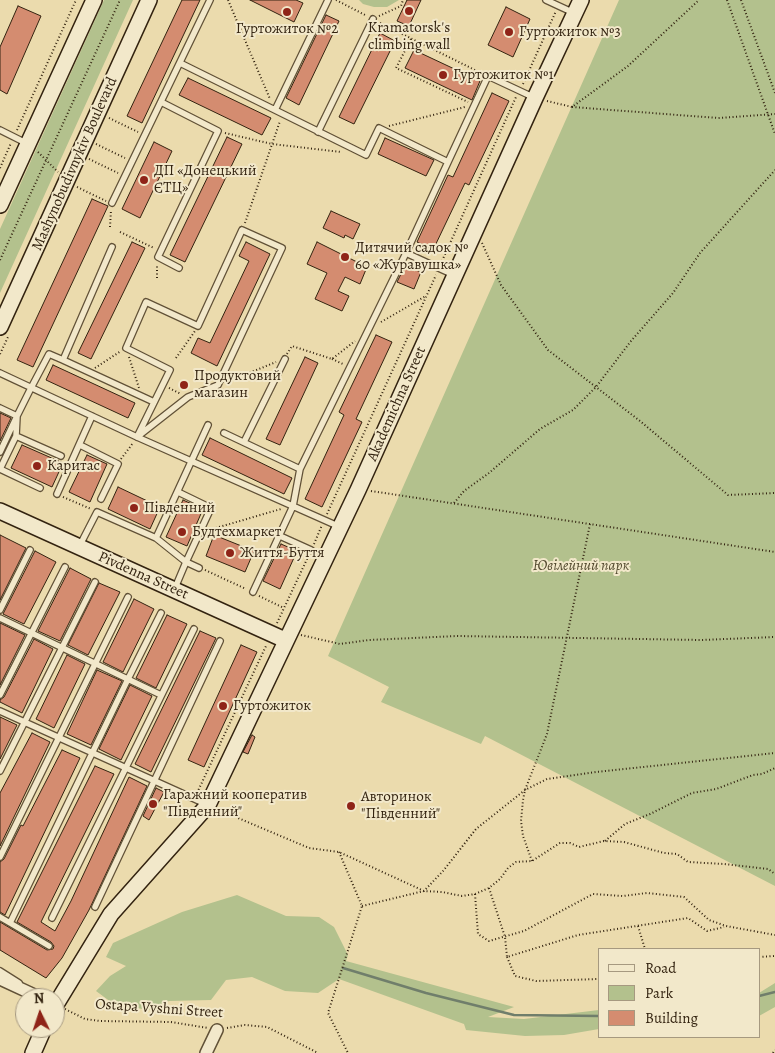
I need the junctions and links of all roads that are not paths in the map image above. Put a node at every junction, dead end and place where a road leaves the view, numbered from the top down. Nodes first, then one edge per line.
1 (94, 0) edge
2 (149, 0) edge
3 (210, 0) edge
4 (328, 0) edge
5 (546, 0) edge
6 (578, 7) edge
7 (373, 19) road end
8 (180, 63) junction
9 (534, 98) junction
10 (161, 102) junction
11 (275, 110) junction
12 (0, 130) edge
13 (318, 132) junction
14 (28, 144) junction
15 (448, 162) junction
16 (112, 204) road end
17 (0, 205) edge
18 (112, 246) dead end
19 (406, 253) junction
20 (179, 268) dead end
21 (455, 275) junction
22 (0, 327) edge
23 (285, 358) road end
24 (63, 360) junction
25 (0, 373) edge
26 (31, 388) junction
27 (154, 402) junction
28 (0, 408) edge
29 (17, 416) junction
30 (92, 416) junction
31 (208, 425) dead end
32 (224, 433) dead end
33 (16, 436) junction
34 (137, 437) junction
35 (244, 442) junction
36 (80, 446) junction
37 (0, 452) edge
38 (61, 456) dead end
39 (192, 461) junction
40 (0, 469) edge
41 (300, 469) junction
42 (40, 488) dead end
43 (178, 492) junction
44 (57, 494) road end
45 (101, 499) dead end
46 (293, 506) junction
47 (0, 511) edge
48 (340, 527) junction
49 (280, 536) junction
50 (156, 538) junction
51 (80, 547) junction
52 (30, 550) dead end
53 (311, 550) road end
54 (186, 562) junction
55 (65, 567) dead end
56 (199, 568) road end
57 (95, 582) dead end
58 (174, 590) junction
59 (253, 592) road end
60 (128, 597) dead end
61 (0, 610) edge
62 (161, 613) dead end
63 (0, 618) edge
64 (194, 629) dead end
65 (31, 632) junction
66 (283, 633) junction
67 (220, 641) dead end
68 (61, 647) junction
69 (95, 663) junction
70 (128, 678) junction
71 (0, 694) edge
72 (161, 695) junction
73 (0, 711) edge
74 (24, 722) junction
75 (58, 738) junction
76 (92, 753) junction
77 (125, 768) junction
78 (0, 771) edge
79 (154, 781) junction
80 (201, 802) junction
81 (0, 857) edge
82 (95, 907) dead end
83 (0, 917) edge
84 (52, 918) dead end
85 (10, 923) junction
86 (49, 946) dead end
87 (0, 971) edge
88 (0, 979) edge
89 (20, 988) edge
90 (26, 988) edge
91 (65, 989) edge
92 (217, 1030) road end
93 (40, 1038) edge
94 (33, 1053) edge
95 (206, 1053) edge

1 - 14 street
2 - 22 street, Mashynobudivnykiv Boulevard
3 - 8 lane
4 - 11 lane
5 - 6 lane
6 - 9 street, Akademichna Street
7 - 13 lane
8 - 10 lane
8 - 11 lane
9 - 15 lane
9 - 21 street, Akademichna Street
10 - 16 lane
10 - 20 lane
11 - 13 lane
12 - 14 lane
13 - 15 lane
14 - 17 street
15 - 19 lane
18 - 24 lane
19 - 21 lane
19 - 41 lane
21 - 48 street, Akademichna Street
23 - 35 lane
24 - 26 lane
24 - 27 lane
25 - 26 lane
26 - 29 lane
26 - 30 lane
27 - 34 lane
27 - 34 lane
28 - 29 lane
29 - 33 lane
29 - 37 lane
30 - 34 lane
30 - 36 lane
31 - 39 lane
32 - 35 lane
33 - 38 lane
33 - 40 lane
34 - 39 lane
35 - 41 lane
36 - 44 lane
36 - 45 lane
39 - 43 lane
39 - 46 lane
40 - 42 lane
41 - 46 lane
43 - 50 lane
43 - 54 lane
46 - 48 lane
46 - 49 lane
47 - 51 street, Pivdenna Street
48 - 66 street, Akademichna Street
49 - 53 lane
49 - 59 lane
50 - 51 lane
50 - 54 lane
51 - 58 street, Pivdenna Street
52 - 61 lane
54 - 56 lane
54 - 58 lane
55 - 65 lane
57 - 68 lane
58 - 66 street, Pivdenna Street
60 - 69 lane
62 - 70 lane
63 - 65 lane
64 - 72 lane
65 - 68 lane
65 - 71 lane
66 - 80 street, Akademichna Street
67 - 79 lane
68 - 69 lane
68 - 74 lane
69 - 70 lane
69 - 75 lane
70 - 72 lane
70 - 76 lane
72 - 77 lane
73 - 74 lane
74 - 75 lane
74 - 78 lane
75 - 76 lane
75 - 81 lane
76 - 77 lane
76 - 85 lane
77 - 79 lane
77 - 84 lane
79 - 80 lane
79 - 82 lane
80 - 91 street, Akademichna Street
83 - 85 lane
85 - 86 lane
87 - 90 lane
88 - 89 street
92 - 95 street
93 - 94 street

